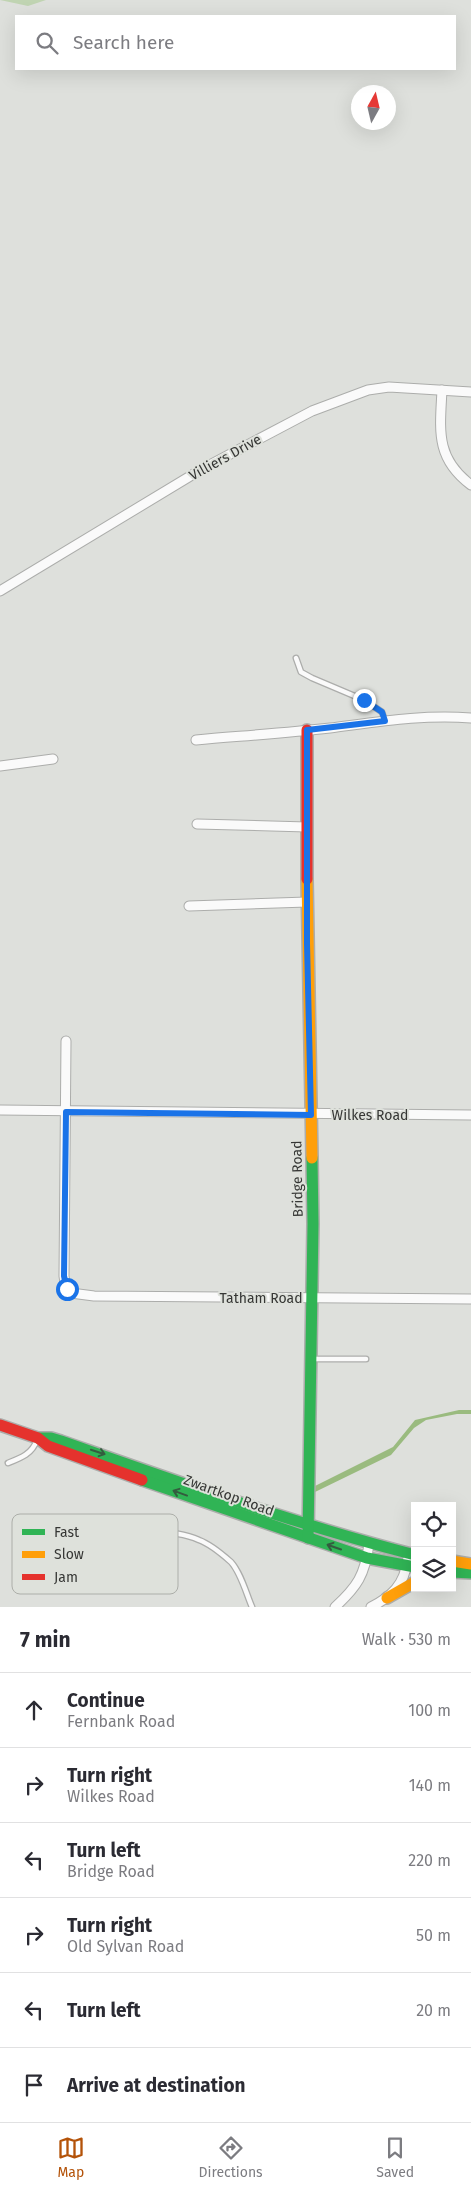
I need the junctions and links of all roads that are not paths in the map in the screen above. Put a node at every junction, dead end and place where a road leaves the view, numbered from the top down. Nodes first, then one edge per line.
1 (442, 390) junction
2 (471, 392) edge
3 (471, 485) edge
4 (0, 591) edge
5 (296, 658) dead end
6 (471, 718) edge
7 (385, 721) junction
8 (307, 730) junction
9 (196, 740) dead end
10 (53, 759) dead end
11 (0, 766) edge
12 (197, 824) dead end
13 (307, 827) junction
14 (307, 902) junction
15 (188, 906) dead end
16 (66, 1041) dead end
17 (0, 1110) edge
18 (66, 1112) junction
19 (311, 1115) junction
20 (471, 1116) edge
21 (312, 1298) junction
22 (471, 1300) edge
23 (311, 1359) junction
24 (366, 1359) dead end
25 (0, 1425) edge
26 (38, 1438) junction
27 (8, 1463) dead end
28 (308, 1525) junction
29 (178, 1535) edge
30 (308, 1538) junction
31 (369, 1544) junction
32 (411, 1554) edge
33 (367, 1558) junction
34 (456, 1562) edge
35 (471, 1564) edge
36 (411, 1566) edge
37 (456, 1572) edge
38 (471, 1573) edge
39 (411, 1584) edge
40 (387, 1598) junction
41 (252, 1607) edge
42 (335, 1607) edge
43 (371, 1607) edge

1 - 2 street, Villiers Drive
1 - 3 street
1 - 4 street, Villiers Drive
5 - 7 lane
6 - 7 street
7 - 8 street
8 - 9 street
8 - 13 street, Bridge Road
10 - 11 street
12 - 13 street
13 - 14 street, Bridge Road
14 - 15 street
14 - 19 street, Bridge Road
16 - 18 street
17 - 18 street, Wilkes Road
18 - 19 street, Wilkes Road
18 - 21 street, Tatham Road
19 - 20 street, Wilkes Road
19 - 21 street, Bridge Road
21 - 22 street, Tatham Road
21 - 23 street, Bridge Road
23 - 24 lane
23 - 28 street, Bridge Road
25 - 26 street, Zwartkop Road
26 - 27 lane
26 -> 28 street, Zwartkop Road
30 -> 26 street, Zwartkop Road
28 - 30 street, Bridge Road
28 - 31 street, Zwartkop Road
29 - 41 lane
33 -> 30 street, Zwartkop Road
31 - 32 street, Zwartkop Road
31 - 33 street
33 - 36 street, Zwartkop Road
33 - 42 street
34 - 35 street
36 - 40 street
37 - 38 street
39 - 40 street
40 - 43 street

